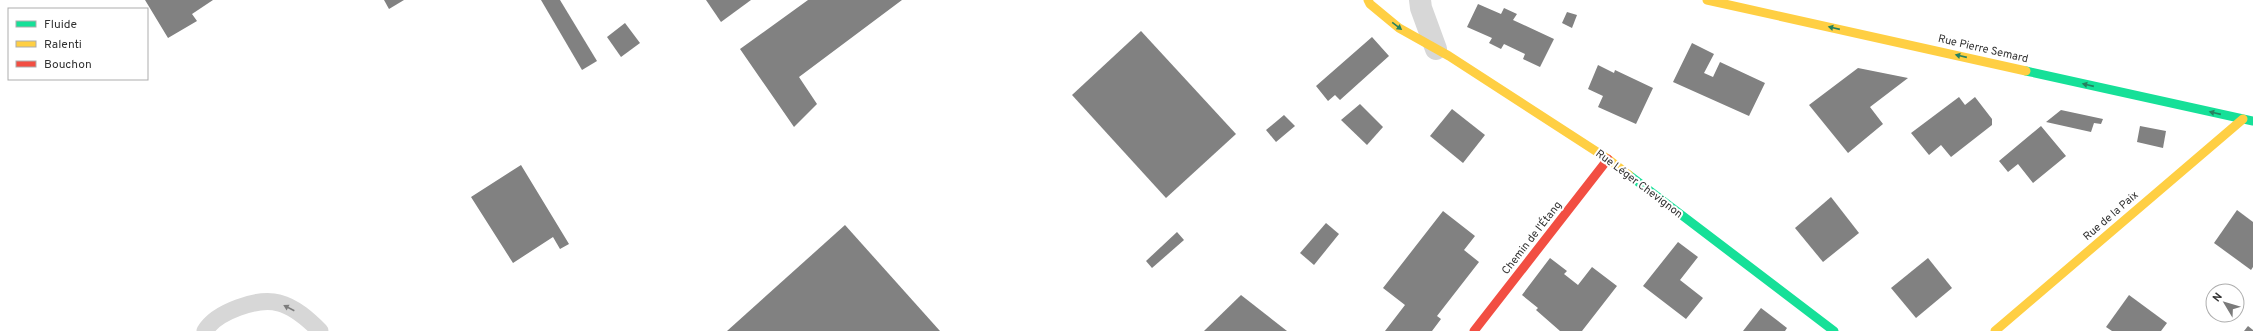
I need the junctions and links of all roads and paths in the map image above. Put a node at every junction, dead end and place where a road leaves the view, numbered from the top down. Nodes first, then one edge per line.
1 (1368, 0) edge
2 (1420, 0) edge
3 (1707, 0) edge
4 (1436, 49) junction
5 (2243, 119) junction
6 (2253, 121) edge
7 (1608, 159) junction
8 (205, 331) edge
9 (320, 331) edge
10 (1474, 331) edge
11 (1834, 331) edge
12 (1995, 331) edge

1 -> 4 street, Rue Léger Chevignon
2 - 4 street
5 -> 3 street, Rue Pierre Semard
4 - 7 street, Rue Léger Chevignon
5 - 6 street, Rue Pierre Semard
5 - 12 street, Rue de la Paix
7 - 10 street, Chemin de l'Étang
7 - 11 street, Rue Léger Chevignon
9 -> 8 lane

